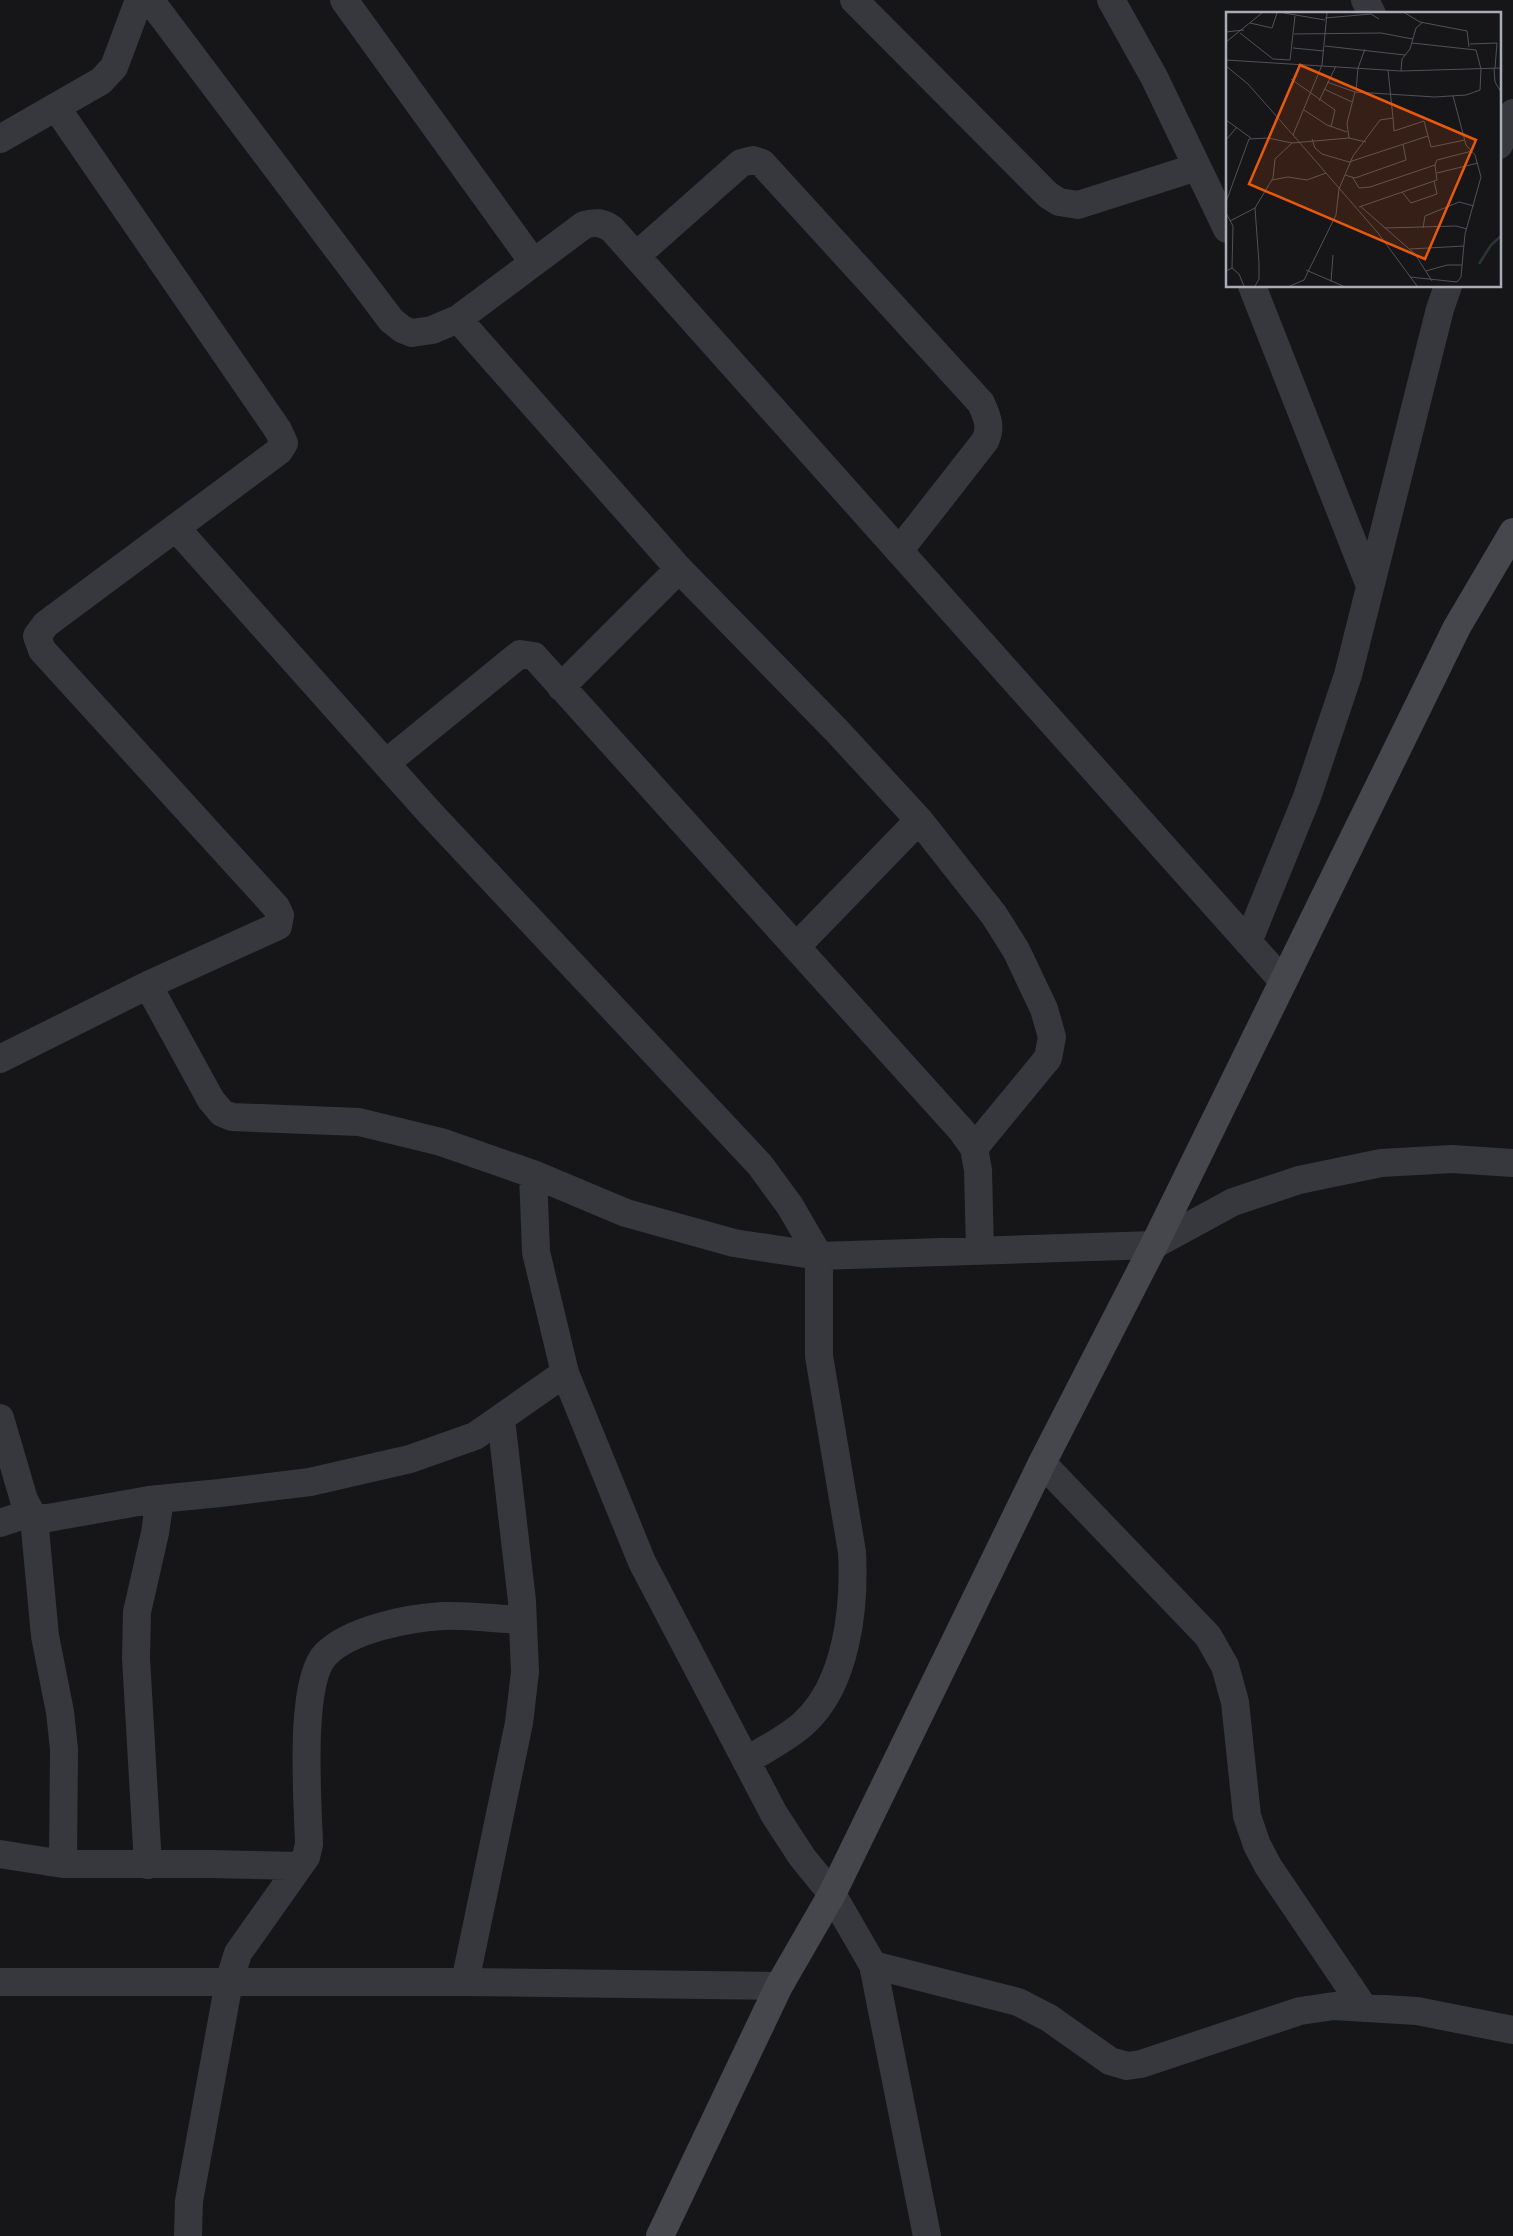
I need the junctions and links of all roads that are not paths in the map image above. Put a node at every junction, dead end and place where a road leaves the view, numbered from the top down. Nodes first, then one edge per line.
1 (139, 0) edge
2 (150, 0) edge
3 (344, 0) edge
4 (854, 0) edge
5 (1111, 0) edge
6 (1365, 0) edge
7 (1371, 12) edge
8 (56, 107) junction
9 (1513, 113) edge
10 (0, 139) edge
11 (1500, 143) edge
12 (1197, 167) junction
13 (1226, 227) edge
14 (636, 256) junction
15 (533, 262) junction
16 (1253, 288) edge
17 (1447, 288) edge
18 (458, 319) junction
19 (176, 528) junction
20 (1513, 532) edge
21 (899, 551) junction
22 (679, 570) junction
23 (1370, 586) junction
24 (561, 687) junction
25 (386, 763) junction
26 (918, 820) junction
27 (1248, 942) junction
28 (796, 947) junction
29 (1284, 981) junction
30 (148, 985) junction
31 (0, 1059) edge
32 (974, 1148) junction
33 (1513, 1163) edge
34 (533, 1174) junction
35 (1154, 1245) junction
36 (980, 1250) junction
37 (819, 1256) junction
38 (565, 1373) junction
39 (0, 1418) edge
40 (501, 1419) junction
41 (1042, 1463) junction
42 (160, 1498) junction
43 (32, 1515) junction
44 (0, 1523) edge
45 (522, 1620) junction
46 (746, 1761) junction
47 (0, 1854) edge
48 (63, 1864) junction
49 (148, 1864) junction
50 (299, 1866) junction
51 (832, 1894) junction
52 (873, 1965) junction
53 (0, 1982) edge
54 (229, 1982) junction
55 (465, 1982) junction
56 (779, 1986) junction
57 (1364, 2008) junction
58 (1513, 2030) edge
59 (188, 2236) edge
60 (660, 2236) edge
61 (927, 2236) edge

1 - 8 street
2 - 18 street
3 - 15 street
4 - 12 street
5 - 12 street
6 - 7 street
8 - 10 street
8 - 19 street
9 - 11 street
12 - 13 street
14 - 15 street
14 - 21 street
14 - 21 street
15 - 18 street
16 - 23 street
17 - 23 street
18 - 22 street
19 - 25 street
19 - 30 street
20 - 29 street
21 - 27 street
22 - 24 street
22 - 26 street
23 - 27 street
24 - 25 street
24 - 28 street
25 - 37 street
26 - 28 street
26 - 32 street
27 - 29 street
28 - 32 street
29 - 35 street
30 - 31 street
30 - 34 street
32 - 36 street
33 - 35 street
34 - 37 street
34 - 38 street
35 - 36 street
35 - 41 street
36 - 37 street
37 - 46 street
38 - 40 street
38 - 46 street
39 - 43 street
40 - 42 street
40 - 45 street
41 - 51 street
41 - 57 street
42 - 43 street
42 - 49 street
43 - 44 street
43 - 48 street
45 - 50 street
45 - 55 street
46 - 51 street
47 - 48 street
48 - 49 street
49 - 50 street
50 - 54 street
51 - 52 street
51 - 56 street
52 - 57 street
52 - 61 street
53 - 54 street
54 - 55 street
54 - 59 street
55 - 56 street
56 - 60 street
57 - 58 street

